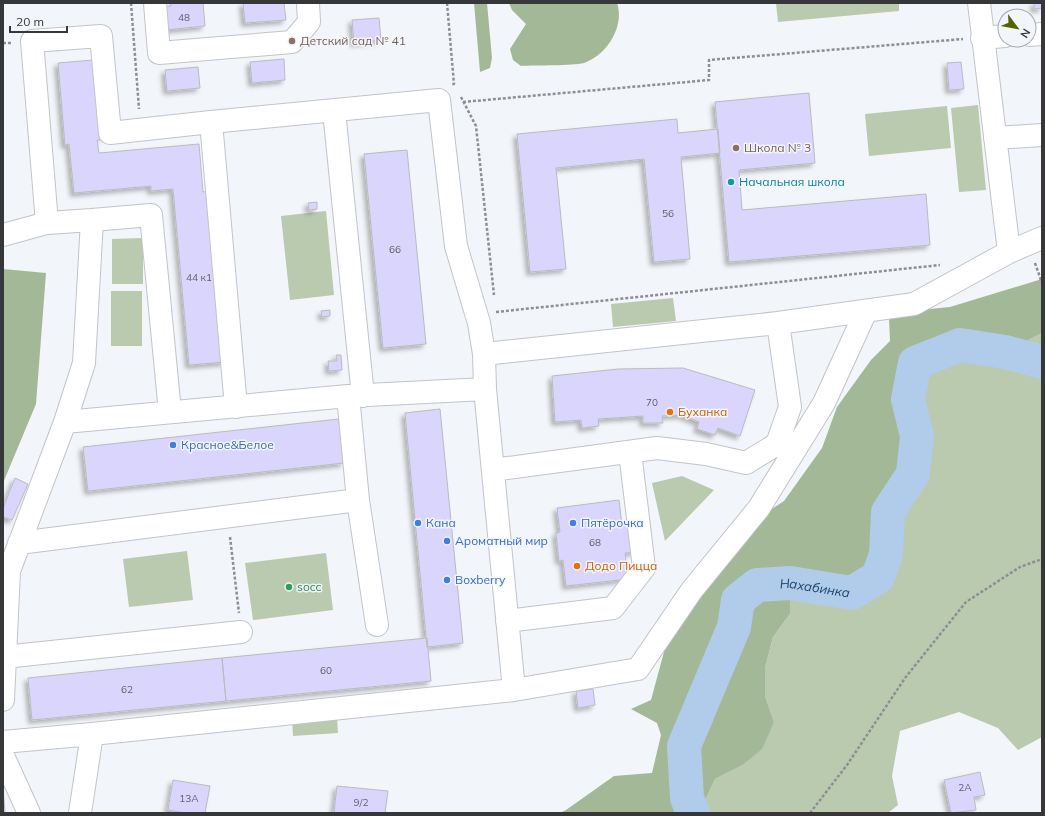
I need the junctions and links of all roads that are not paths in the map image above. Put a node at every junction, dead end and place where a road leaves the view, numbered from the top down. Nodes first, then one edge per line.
1 (155, 3) edge
2 (308, 3) edge
3 (979, 3) edge
4 (997, 37) edge
5 (982, 38) junction
6 (334, 111) junction
7 (212, 122) junction
8 (1042, 135) edge
9 (995, 138) junction
10 (92, 220) junction
11 (47, 223) junction
12 (3, 235) edge
13 (1042, 238) edge
14 (1009, 252) junction
15 (866, 311) junction
16 (778, 323) junction
17 (484, 354) junction
18 (485, 389) junction
19 (355, 396) junction
20 (236, 406) junction
21 (170, 412) junction
22 (65, 422) junction
23 (630, 452) junction
24 (493, 470) junction
25 (358, 500) junction
26 (19, 543) junction
27 (6, 570) edge
28 (507, 621) junction
29 (377, 625) dead end
30 (241, 632) road end
31 (4, 657) edge
32 (514, 690) junction
33 (3, 700) edge
34 (92, 734) junction
35 (3, 752) edge
36 (28, 813) edge
37 (80, 813) edge

1 - 2 lane
3 - 5 lane
4 - 5 lane
5 - 9 lane
6 - 7 lane
6 - 17 lane
6 - 19 lane
7 - 11 lane
7 - 20 lane
8 - 9 lane
9 - 14 lane
10 - 11 lane
10 - 21 lane
10 - 22 lane
11 - 12 lane
13 - 14 lane
14 - 15 lane
15 - 16 lane
15 - 32 lane
16 - 17 lane
16 - 23 lane
17 - 18 lane
18 - 19 lane
18 - 24 lane
19 - 20 lane
19 - 25 lane
20 - 21 lane
21 - 22 lane
22 - 26 lane
23 - 24 lane
23 - 28 lane
24 - 28 lane
25 - 26 lane
25 - 29 lane
26 - 27 lane
27 - 31 lane
28 - 32 lane
30 - 31 lane
31 - 33 lane
32 - 34 lane
34 - 35 lane
34 - 37 lane
35 - 36 lane

